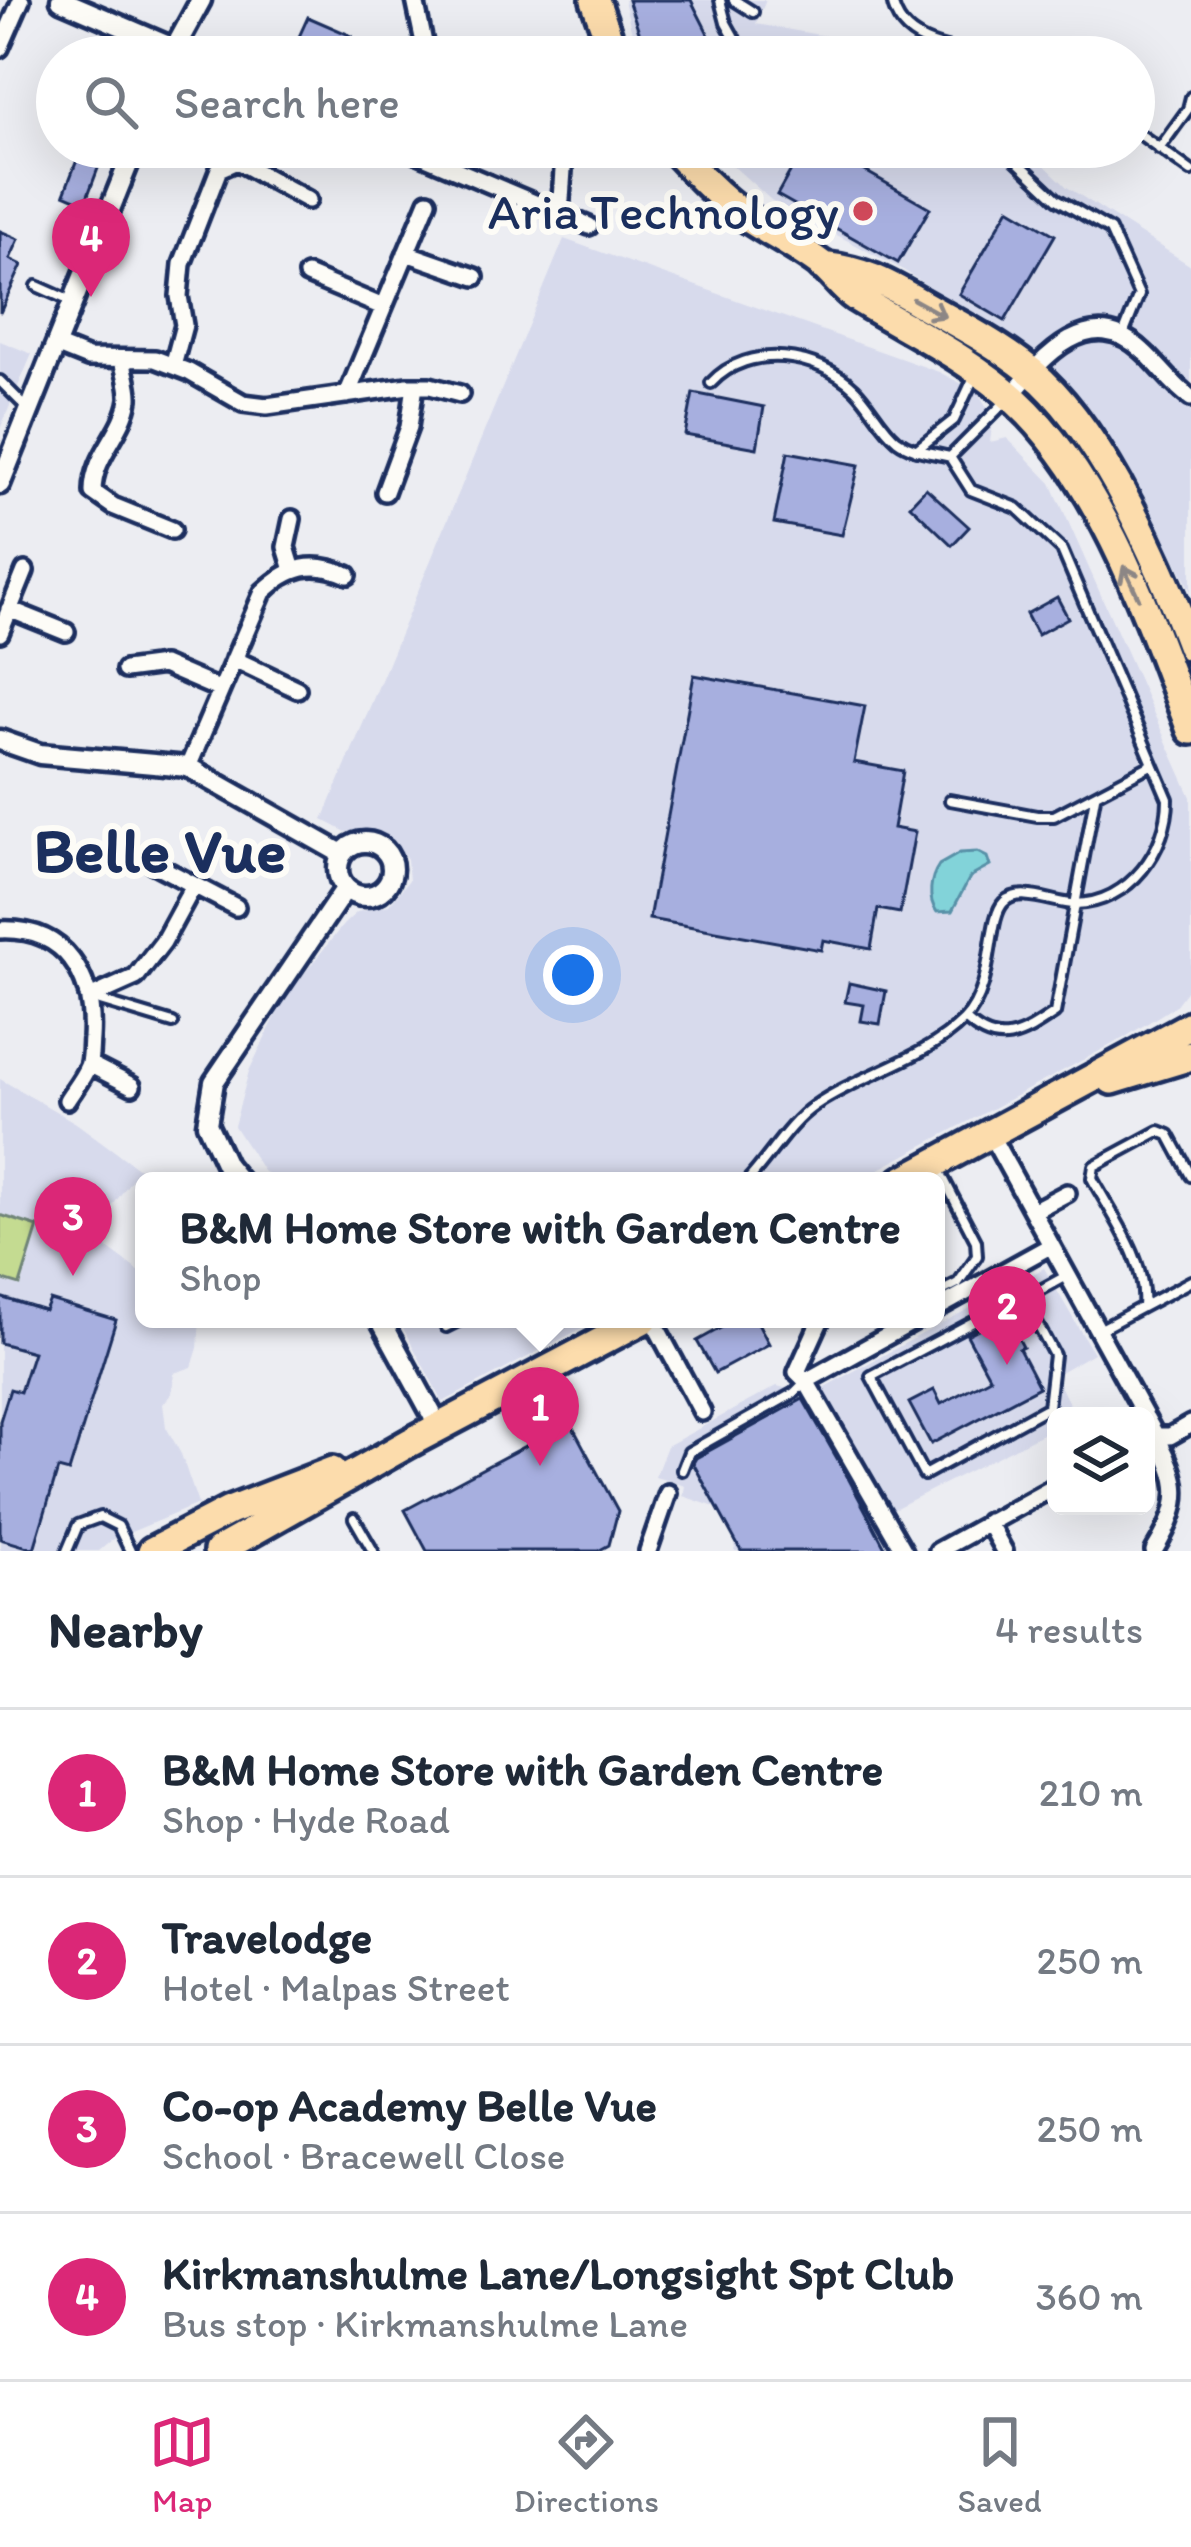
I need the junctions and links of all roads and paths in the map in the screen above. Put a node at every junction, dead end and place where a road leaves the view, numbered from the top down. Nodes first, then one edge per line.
1 (21, 0) edge
2 (61, 0) edge
3 (201, 0) edge
4 (415, 0) edge
5 (595, 0) edge
6 (720, 0) edge
7 (734, 0) edge
8 (892, 0) edge
9 (753, 12) dead end
10 (137, 36) edge
11 (180, 36) edge
12 (423, 36) edge
13 (608, 36) edge
14 (733, 36) edge
15 (915, 36) edge
16 (0, 48) edge
17 (1191, 97) edge
18 (1155, 146) edge
19 (1159, 149) junction
20 (127, 168) edge
21 (221, 168) edge
22 (252, 168) edge
23 (452, 168) edge
24 (690, 168) edge
25 (1024, 168) edge
26 (563, 170) dead end
27 (1191, 171) edge
28 (308, 200) dead end
29 (428, 200) dead end
30 (560, 214) junction
31 (589, 226) dead end
32 (406, 253) junction
33 (822, 266) junction
34 (307, 275) dead end
35 (475, 277) dead end
36 (37, 286) dead end
37 (75, 303) junction
38 (383, 307) junction
39 (1123, 336) junction
40 (58, 346) junction
41 (122, 359) junction
42 (173, 366) junction
43 (976, 370) junction
44 (1031, 372) junction
45 (0, 382) edge
46 (712, 382) dead end
47 (415, 386) junction
48 (460, 394) dead end
49 (347, 395) junction
50 (1012, 396) junction
51 (1191, 398) edge
52 (30, 411) junction
53 (914, 451) junction
54 (950, 457) junction
55 (0, 484) edge
56 (385, 492) dead end
57 (292, 519) dead end
58 (172, 530) dead end
59 (293, 570) junction
60 (25, 571) dead end
61 (348, 575) dead end
62 (10, 609) junction
63 (66, 632) dead end
64 (0, 633) edge
65 (1191, 647) edge
66 (234, 659) junction
67 (125, 670) dead end
68 (297, 688) dead end
69 (221, 690) junction
70 (1191, 730) edge
71 (0, 740) edge
72 (1153, 764) junction
73 (188, 767) junction
74 (1095, 796) junction
75 (950, 800) dead end
76 (342, 854) junction
77 (152, 863) dead end
78 (194, 884) junction
79 (345, 889) junction
80 (1075, 904) junction
81 (236, 907) dead end
82 (0, 929) edge
83 (89, 998) junction
84 (965, 1019) junction
85 (173, 1023) dead end
86 (1189, 1034) edge
87 (89, 1064) junction
88 (132, 1086) dead end
89 (1068, 1093) junction
90 (67, 1100) dead end
91 (990, 1134) junction
92 (935, 1163) junction
93 (225, 1172) edge
94 (755, 1172) edge
95 (918, 1172) edge
96 (940, 1172) edge
97 (1191, 1176) edge
98 (945, 1182) edge
99 (1067, 1193) dead end
100 (1033, 1211) junction
101 (1050, 1246) junction
102 (1066, 1276) junction
103 (1191, 1281) edge
104 (945, 1290) edge
105 (1024, 1300) junction
106 (945, 1304) edge
107 (1143, 1306) junction
108 (385, 1328) edge
109 (631, 1328) edge
110 (653, 1328) edge
111 (817, 1328) edge
112 (902, 1328) edge
113 (1097, 1331) junction
114 (806, 1381) junction
115 (1138, 1407) edge
116 (702, 1412) dead end
117 (1191, 1424) edge
118 (439, 1427) junction
119 (1155, 1429) edge
120 (1155, 1440) edge
121 (409, 1443) junction
122 (682, 1470) dead end
123 (1047, 1491) edge
124 (668, 1493) dead end
125 (305, 1502) junction
126 (355, 1518) dead end
127 (988, 1522) junction
128 (67, 1551) edge
129 (130, 1551) edge
130 (152, 1551) edge
131 (188, 1551) edge
132 (218, 1551) edge
133 (373, 1551) edge
134 (648, 1551) edge
135 (904, 1551) edge
136 (938, 1551) edge
137 (1004, 1551) edge
138 (1154, 1551) edge

1 - 16 street
2 - 10 street
3 - 11 street
4 - 12 street
5 - 13 highway
6 - 14 lane
7 - 9 lane
8 - 15 lane
17 - 19 lane
18 - 19 lane
19 - 27 lane
20 - 37 street
21 - 42 street
22 - 28 street
23 - 30 street
24 - 33 highway
25 - 39 lane
26 - 30 street
29 - 32 street
30 - 31 street
32 - 35 street
32 - 38 street
33 - 43 highway
33 -> 44 highway
34 - 38 street
36 - 37 lane
37 - 40 street
38 - 49 street
39 - 44 street
39 - 51 street
40 - 41 street
40 - 52 street
41 - 42 street
41 - 58 street
42 - 49 street
43 - 50 highway
43 - 53 lane
44 - 50 street
44 - 65 highway
45 - 52 lane
46 - 53 lane
47 - 48 street
47 - 49 street
47 - 56 street
50 - 54 lane
70 -> 50 highway
52 - 55 street
53 - 54 lane
54 - 72 lane
57 - 59 street
59 - 61 street
59 - 66 street
60 - 62 street
62 - 63 street
62 - 64 street
66 - 68 street
66 - 69 street
67 - 69 street
69 - 73 street
71 - 73 street
72 - 74 lane
72 - 80 lane
73 - 76 street
74 - 75 lane
74 - 80 lane
76 - 79 street
76 - 79 street
77 - 78 street
78 - 81 street
78 - 83 street
79 - 93 street
80 - 84 lane
80 - 84 lane
82 - 83 street
83 - 85 lane
83 - 87 street
84 - 94 lane
86 - 89 highway
86 - 89 highway
87 - 88 street
87 - 90 street
89 - 91 highway
91 - 92 highway
91 - 100 street
92 - 95 highway
92 - 96 lane
97 - 107 lane
98 - 104 lane
99 - 100 street
100 - 101 street
101 - 102 street
101 - 106 street
102 - 105 lane
102 - 113 street
103 - 107 lane
105 - 105 lane
107 - 113 lane
108 - 118 street
109 - 118 highway
110 - 116 street
111 - 114 street
112 - 114 street
113 - 115 street
114 - 122 lane
114 - 135 street
117 - 119 street
118 - 121 highway
120 - 138 street
121 - 125 highway
121 - 130 highway
123 - 127 street
124 - 134 street
125 - 131 highway
125 - 132 highway
126 - 133 lane
127 - 136 street
127 - 137 street
128 - 129 lane

